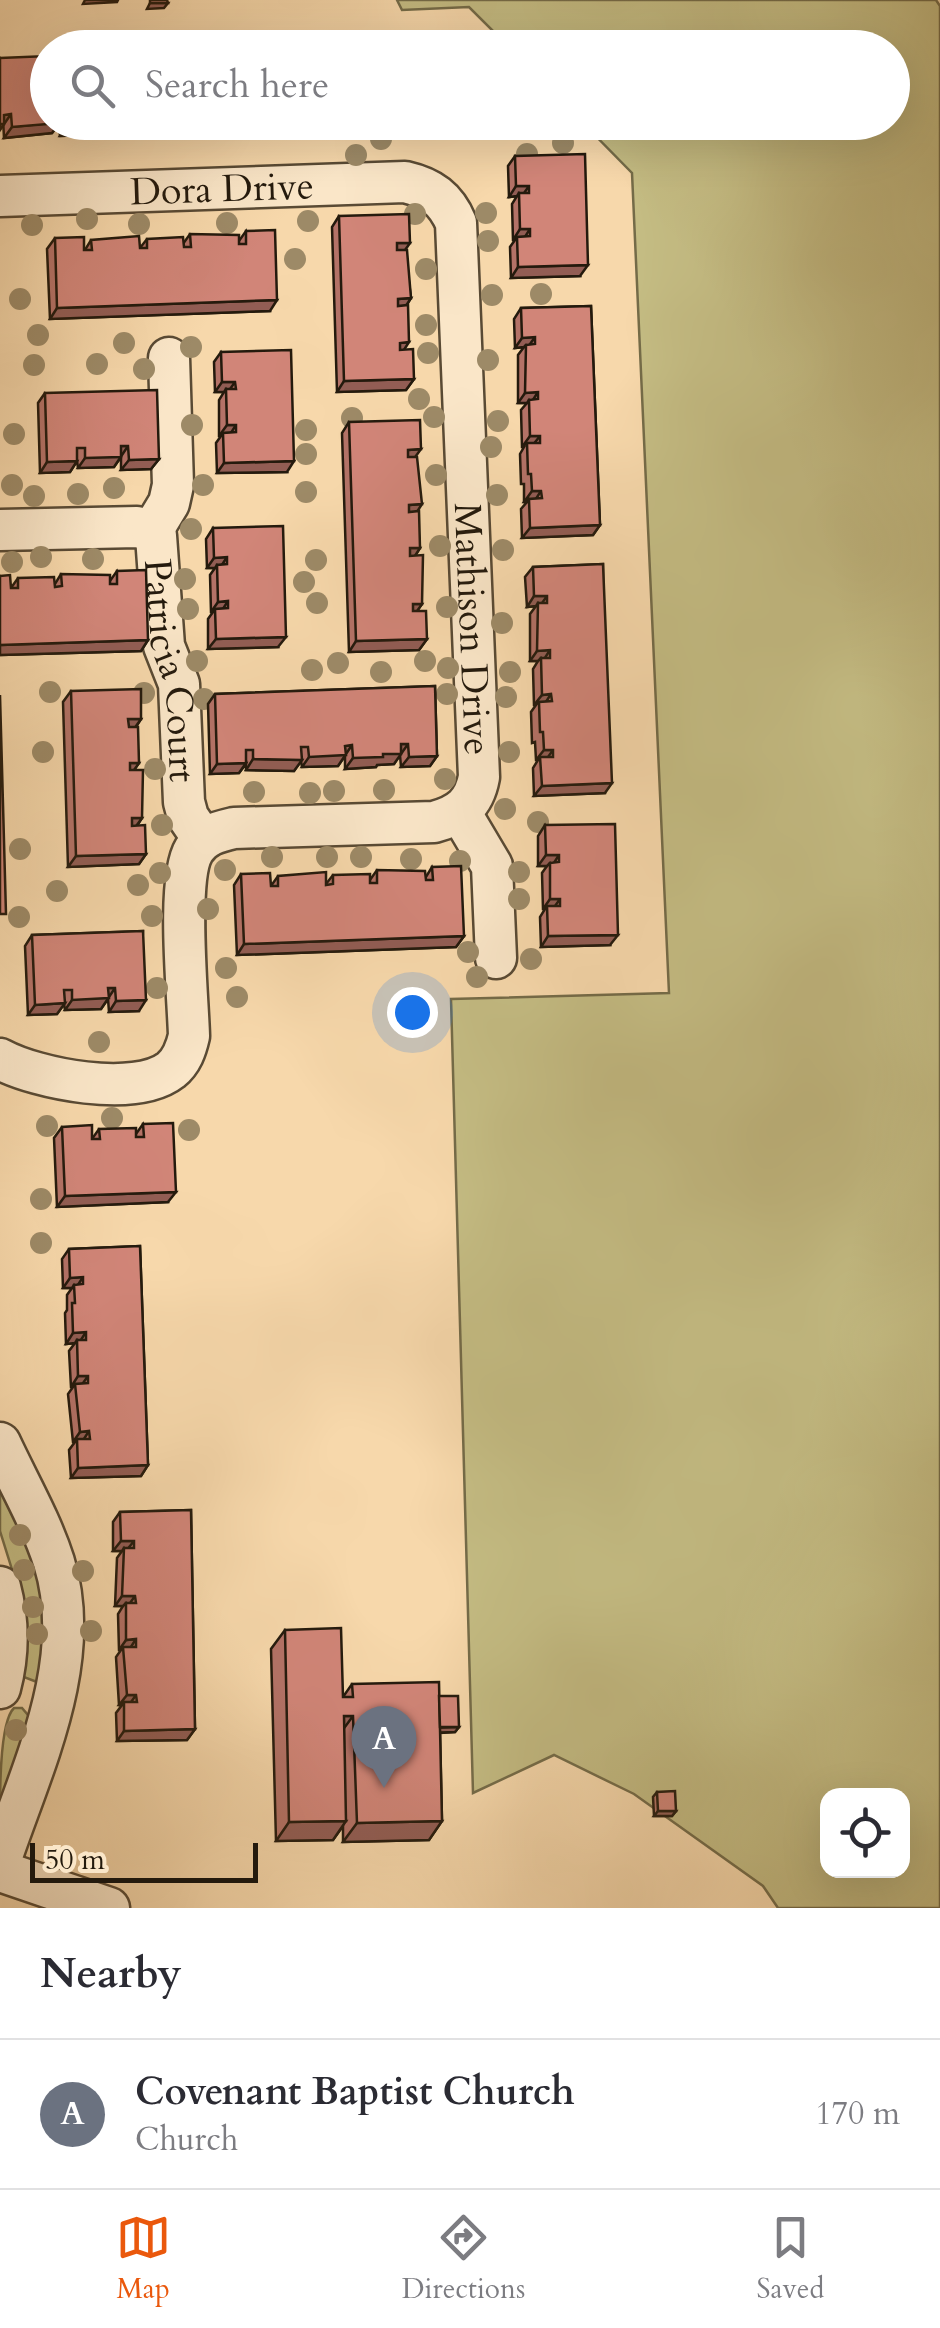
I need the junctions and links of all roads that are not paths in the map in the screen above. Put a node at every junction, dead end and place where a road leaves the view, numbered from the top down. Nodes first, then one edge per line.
1 (0, 196) edge
2 (440, 196) joint
3 (169, 358) dead end
4 (0, 530) edge
5 (152, 530) junction
6 (460, 812) junction
7 (203, 839) junction
8 (496, 958) dead end
9 (4, 1071) edge
10 (1, 1445) edge
11 (0, 1587) edge
12 (0, 1687) edge
13 (52, 1703) junction
14 (0, 1862) edge
15 (0, 1871) edge
16 (109, 1908) edge

1 - 2 street, Dora Drive
2 - 6 street, Mathison Drive
3 - 5 street
4 - 5 street, Patricia Court
5 - 7 street, Patricia Court
6 - 7 street
6 - 8 street
7 - 9 street
10 - 13 street
11 - 12 street
12 - 13 street
13 - 14 street
15 - 16 street

